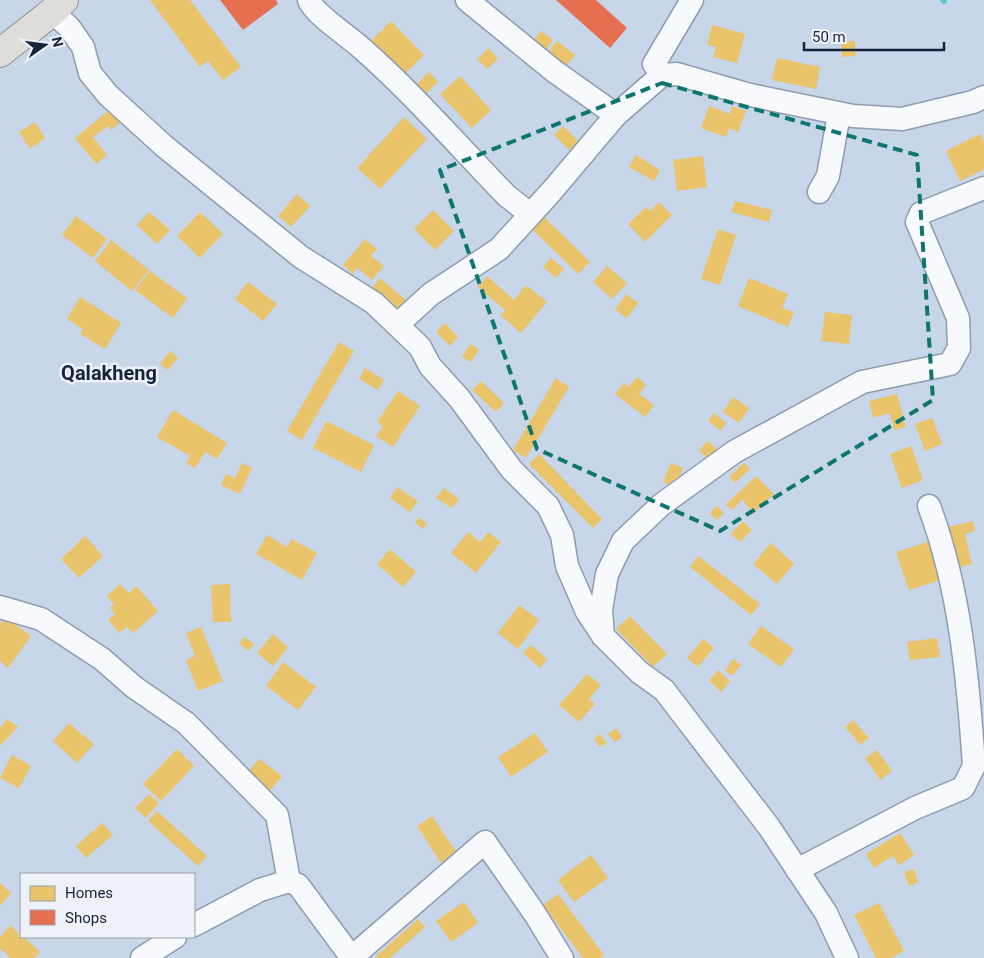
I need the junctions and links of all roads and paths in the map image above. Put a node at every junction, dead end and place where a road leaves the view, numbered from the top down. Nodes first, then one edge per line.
1 (309, 0) edge
2 (467, 0) edge
3 (692, 0) edge
4 (58, 6) edge
5 (0, 53) edge
6 (662, 75) junction
7 (984, 97) edge
8 (839, 114) junction
9 (616, 115) junction
10 (984, 188) edge
11 (819, 192) dead end
12 (530, 214) junction
13 (398, 324) junction
14 (929, 506) dead end
15 (0, 607) edge
16 (603, 636) junction
17 (797, 870) junction
18 (290, 881) junction
19 (195, 924) edge
20 (173, 938) edge
21 (142, 958) edge
22 (352, 958) edge
23 (562, 958) edge
24 (847, 958) edge

1 - 12 street
2 - 9 street
3 - 6 street
4 - 5 main road
4 - 13 street
6 - 8 street
6 - 9 street
7 - 8 street
8 - 11 street
9 - 12 street
10 - 16 street
12 - 13 street
13 - 16 street
14 - 17 street
15 - 18 street
16 - 17 street
17 - 24 street
18 - 19 street
18 - 22 street
20 - 21 street
22 - 23 street

